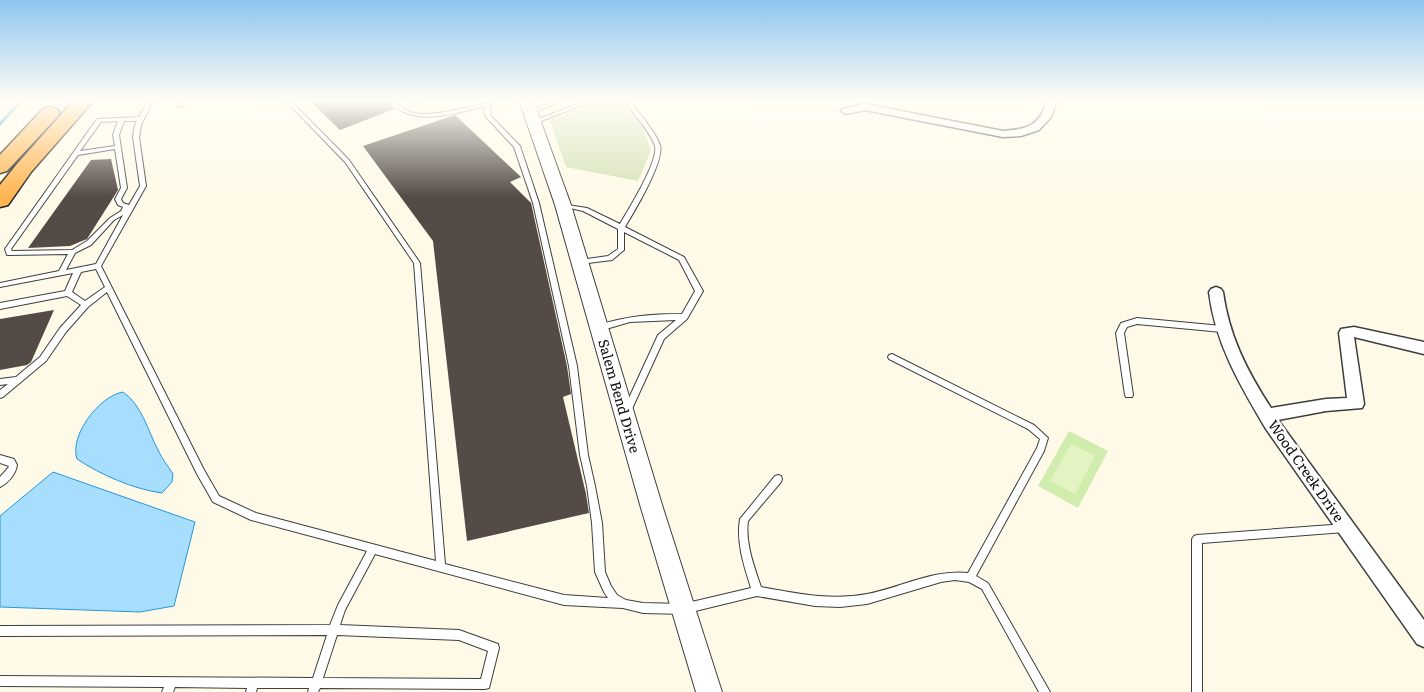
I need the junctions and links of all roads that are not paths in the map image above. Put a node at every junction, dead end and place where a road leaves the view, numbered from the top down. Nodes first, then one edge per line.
1 (32, 132) edge
2 (56, 132) edge
3 (90, 132) edge
4 (117, 132) edge
5 (137, 132) edge
6 (319, 132) edge
7 (504, 132) edge
8 (537, 132) edge
9 (650, 132) edge
10 (993, 132) edge
11 (1024, 132) edge
12 (118, 147) junction
13 (76, 153) junction
14 (0, 167) edge
15 (0, 200) edge
16 (564, 205) junction
17 (126, 211) junction
18 (621, 228) junction
19 (73, 252) junction
20 (580, 262) junction
21 (98, 266) junction
22 (78, 270) junction
23 (61, 273) junction
24 (0, 285) edge
25 (109, 288) junction
26 (1216, 292) dead end
27 (68, 293) junction
28 (0, 306) edge
29 (85, 306) junction
30 (684, 317) junction
31 (599, 328) junction
32 (1222, 329) junction
33 (1424, 348) edge
34 (892, 357) dead end
35 (20, 379) junction
36 (0, 382) edge
37 (0, 394) edge
38 (1129, 395) dead end
39 (625, 415) junction
40 (1266, 415) junction
41 (0, 460) edge
42 (778, 479) dead end
43 (0, 483) edge
44 (1345, 528) junction
45 (372, 549) junction
46 (441, 568) junction
47 (970, 578) junction
48 (757, 591) junction
49 (624, 604) junction
50 (683, 609) junction
51 (334, 630) junction
52 (0, 631) edge
53 (1424, 637) edge
54 (0, 681) edge
55 (170, 687) edge
56 (252, 687) edge
57 (315, 687) edge
58 (709, 692) edge
59 (1045, 692) edge
60 (1196, 692) edge

1 - 14 highway
2 - 15 highway
3 - 13 lane
4 - 12 lane
5 - 17 lane
6 - 46 lane
7 - 49 lane
8 - 16 street, Salem Bend Drive
9 - 18 lane
10 - 11 street
12 - 13 lane
12 - 17 lane
13 - 19 lane
16 - 18 lane
16 - 20 street, Salem Bend Drive
17 - 19 lane
17 - 21 lane
18 - 20 lane
18 - 30 lane
19 - 23 lane
20 - 31 street, Salem Bend Drive
21 - 22 lane
21 - 25 lane
22 - 23 lane
22 - 27 lane
23 - 24 lane
25 - 29 lane
25 - 45 lane
26 - 32 street, Wood Creek Drive
27 - 28 lane
27 - 29 lane
29 - 35 lane
30 - 31 lane
30 - 39 lane
31 - 39 street, Salem Bend Drive
32 - 38 lane
32 - 40 street, Wood Creek Drive
33 - 40 street
34 - 47 lane
35 - 36 lane
35 - 37 lane
39 - 50 street, Salem Bend Drive
40 - 44 street, Wood Creek Drive
41 - 43 lane
42 - 48 lane
44 - 53 street, Wood Creek Drive
44 - 60 lane
45 - 46 lane
45 - 51 lane
46 - 49 lane
47 - 48 lane
47 - 59 lane
48 - 50 lane
49 - 50 lane
50 - 58 street, Salem Bend Drive
51 - 52 lane
51 - 57 lane
51 - 57 lane
54 - 55 lane
55 - 56 lane
56 - 57 lane

